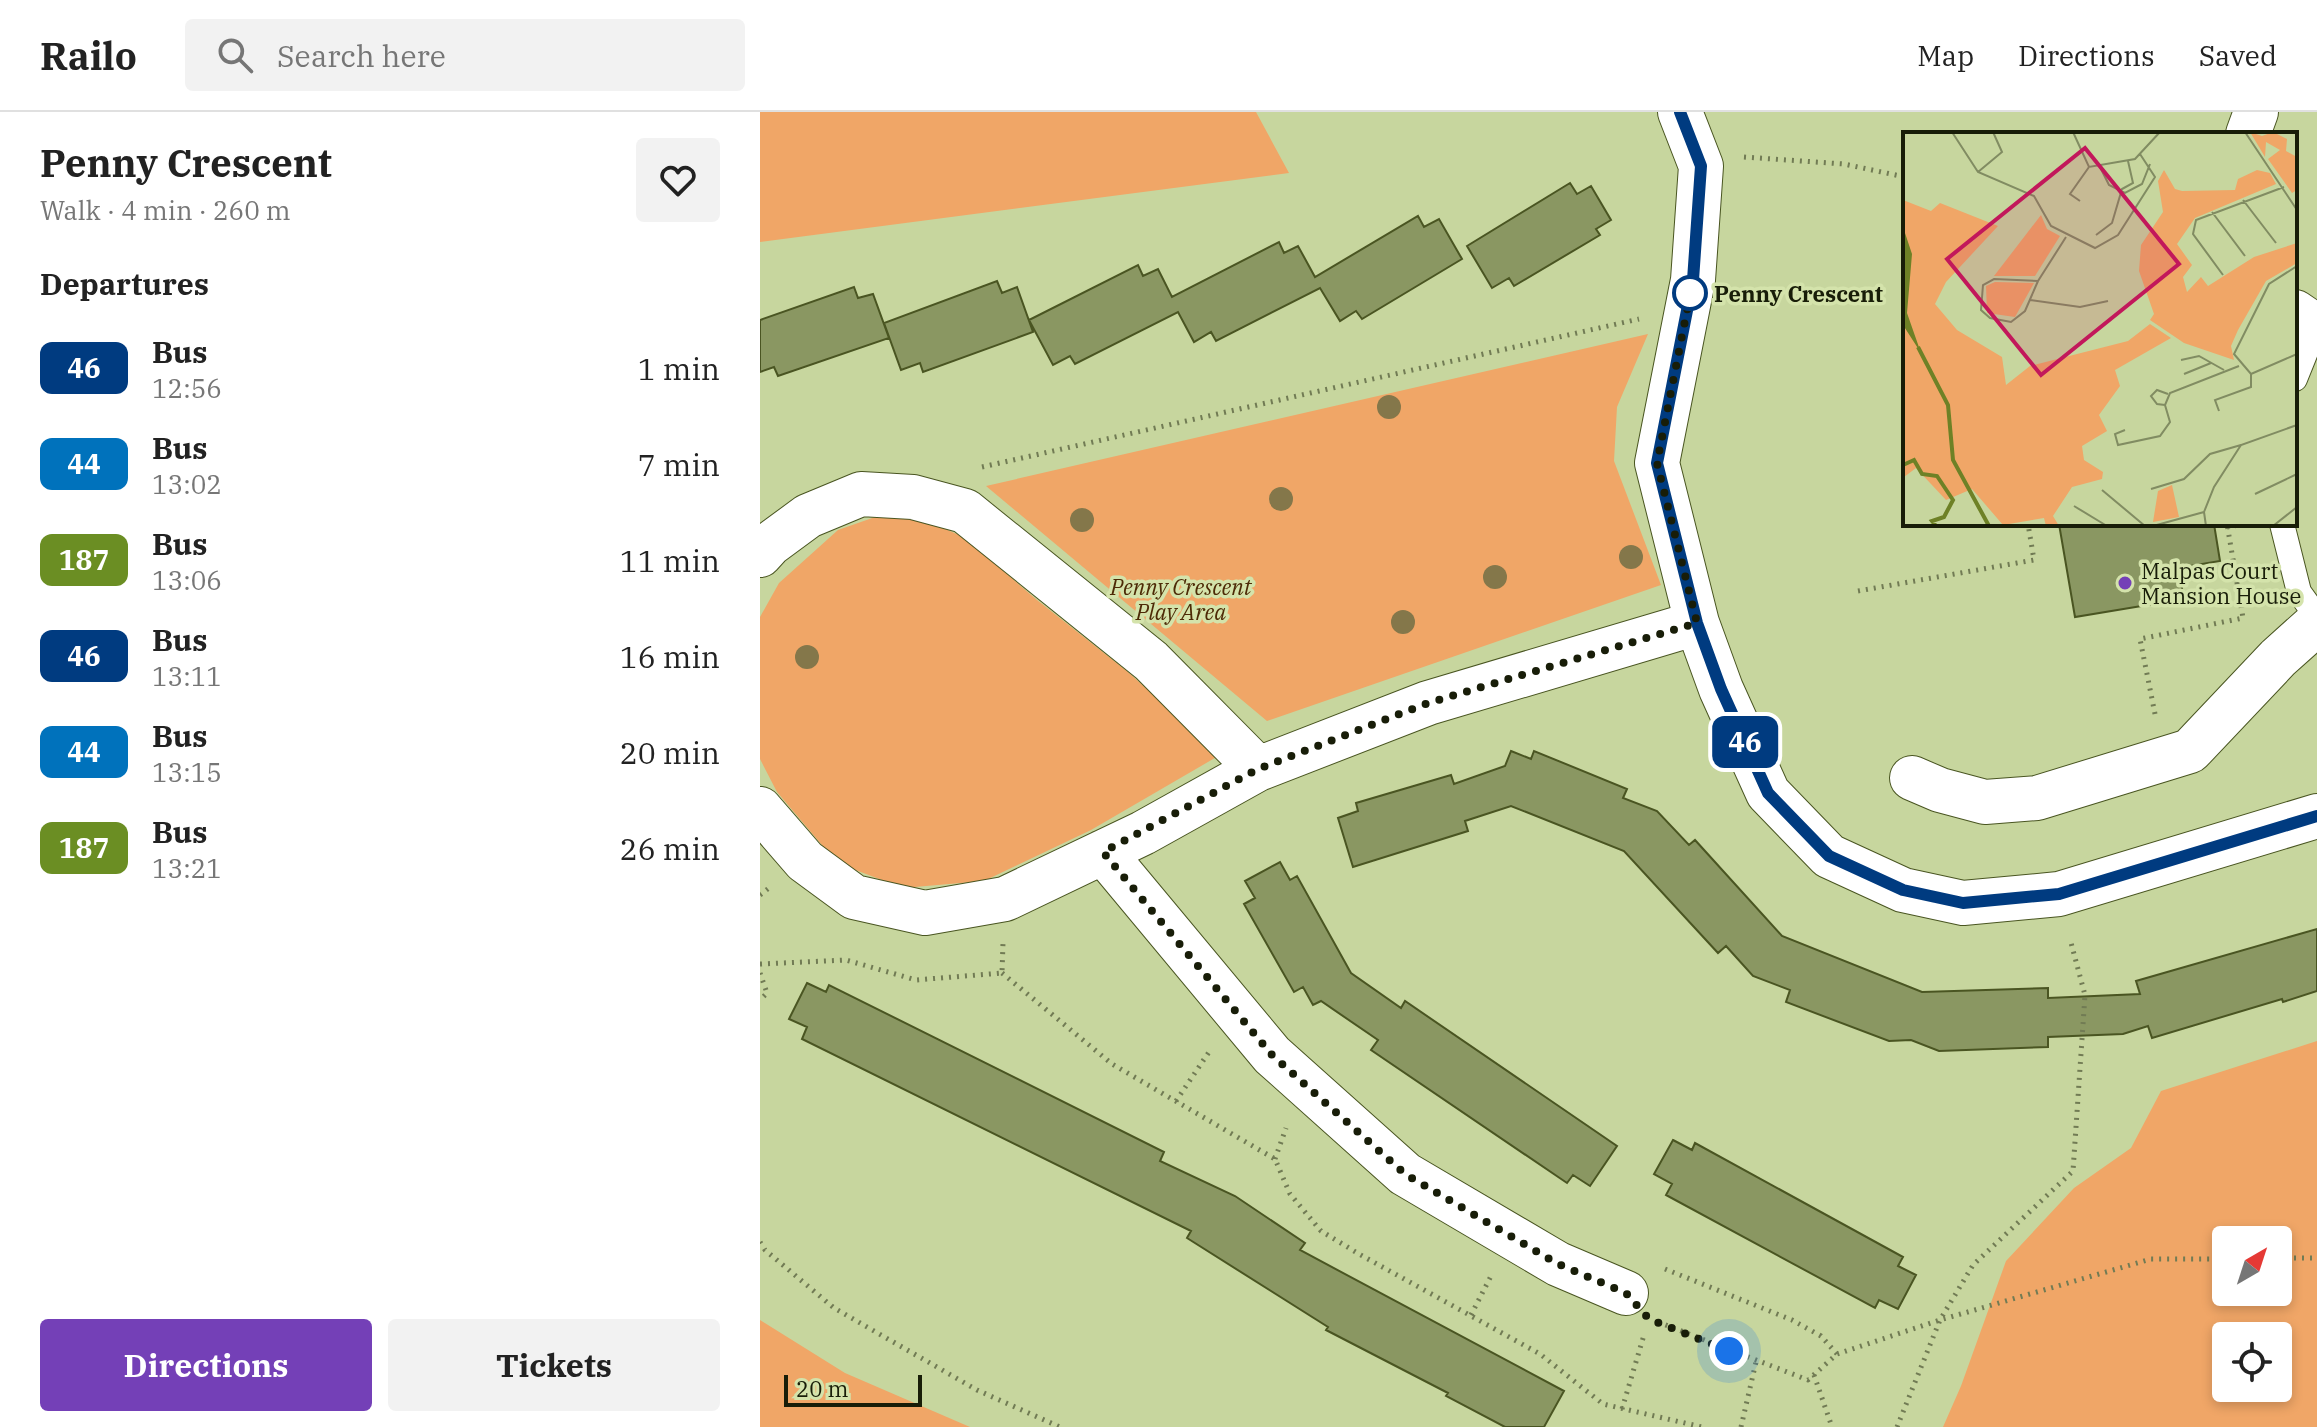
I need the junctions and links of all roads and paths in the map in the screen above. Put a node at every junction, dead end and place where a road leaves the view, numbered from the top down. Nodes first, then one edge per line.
1 (1680, 112) edge
2 (2256, 112) edge
3 (2249, 132) edge
4 (1701, 166) junction
5 (1903, 177) edge
6 (1687, 309) junction
7 (2297, 313) edge
8 (2316, 327) edge
9 (2297, 374) edge
10 (970, 470) dead end
11 (2028, 526) edge
12 (2227, 526) edge
13 (2282, 526) edge
14 (760, 555) edge
15 (1858, 591) dead end
16 (2317, 617) edge
17 (1697, 623) junction
18 (2317, 623) edge
19 (2165, 758) junction
20 (1258, 769) junction
21 (1912, 778) dead end
22 (760, 809) edge
23 (2317, 816) edge
24 (1103, 852) junction
25 (2059, 894) junction
26 (1005, 899) junction
27 (760, 964) edge
28 (760, 973) edge
29 (1002, 973) junction
30 (760, 1000) edge
31 (1236, 1012) junction
32 (1176, 1101) junction
33 (760, 1242) edge
34 (2292, 1258) edge
35 (2317, 1258) edge
36 (2212, 1259) edge
37 (1637, 1306) junction
38 (1940, 1320) junction
39 (1837, 1354) junction
40 (1756, 1362) junction
41 (1814, 1375) junction
42 (1622, 1409) junction
43 (1060, 1427) edge
44 (1702, 1427) edge
45 (1741, 1427) edge
46 (1832, 1427) edge
47 (1897, 1427) edge

1 - 4 street
2 - 3 street
4 - 5 path
4 - 6 street
6 - 10 path
6 - 17 street
7 - 8 street
8 - 9 lane
11 - 15 path
12 - 19 path
13 - 16 lane
14 - 20 street
17 - 20 street
17 - 25 street
18 - 19 street
19 - 21 street
20 - 24 street
22 - 26 street
23 - 25 street
24 - 26 street
24 - 31 street
25 - 38 path
26 - 29 path
27 - 29 path
28 - 30 path
29 - 32 path
31 - 32 path
31 - 37 street
32 - 42 path
33 - 43 path
34 - 35 path
36 - 38 path
37 - 39 path
37 - 40 path
37 - 42 path
38 - 39 path
38 - 47 path
39 - 41 path
40 - 41 path
40 - 45 path
41 - 46 path
42 - 44 path

